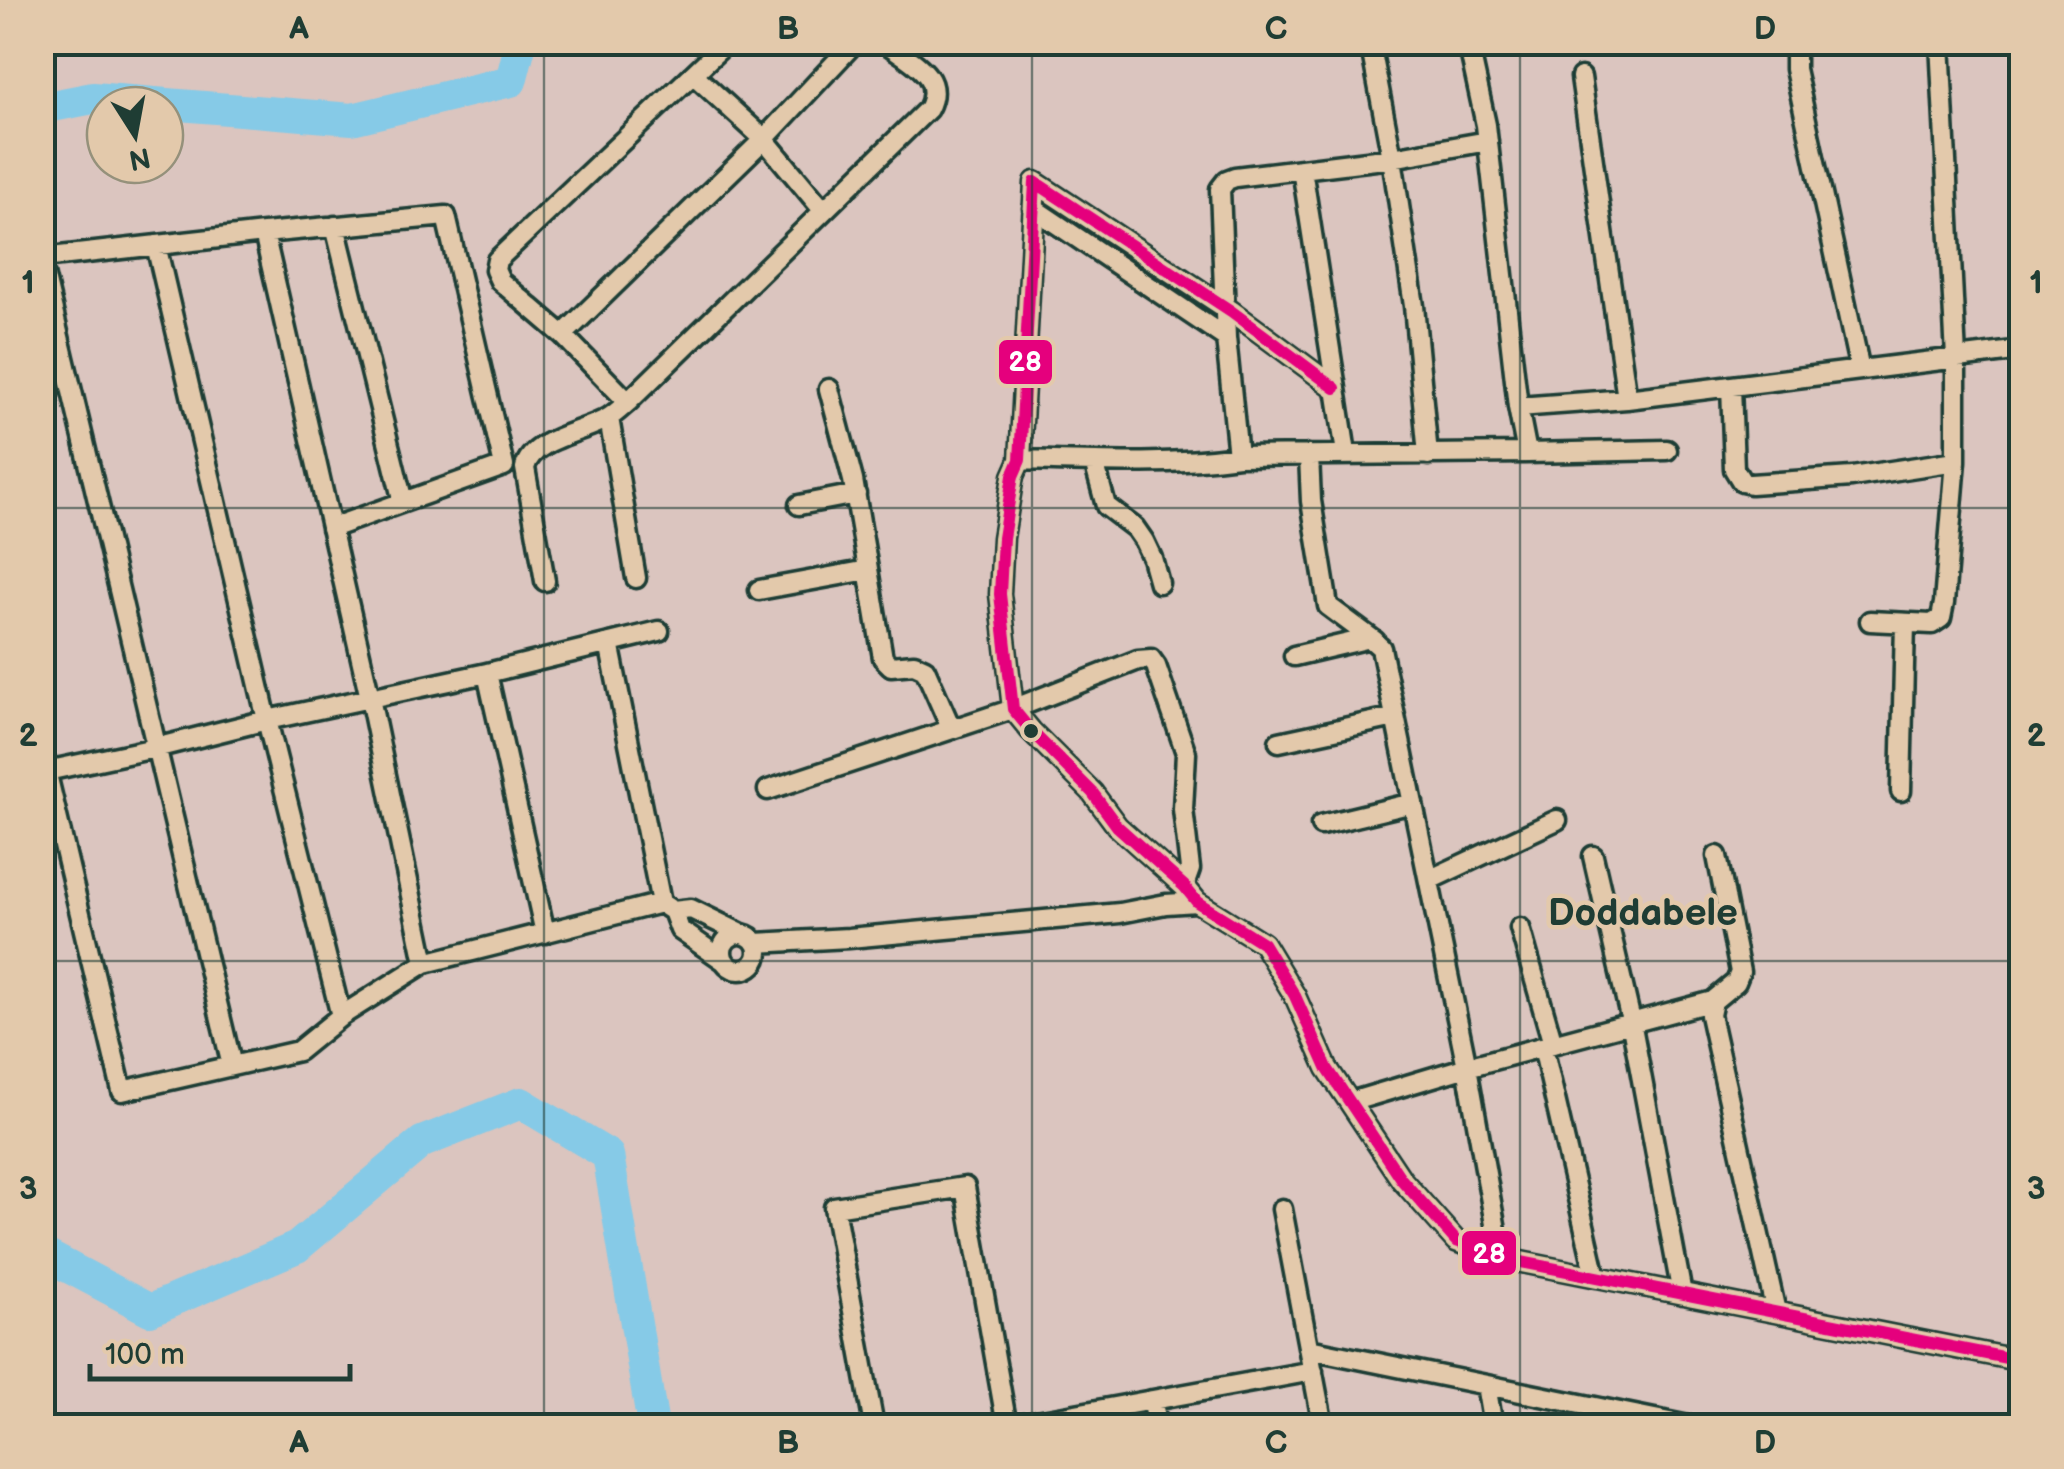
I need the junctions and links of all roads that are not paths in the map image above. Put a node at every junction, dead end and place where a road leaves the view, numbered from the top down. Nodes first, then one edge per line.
1 (727, 42) edge
2 (854, 42) edge
3 (886, 42) edge
4 (1370, 42) edge
5 (1468, 42) edge
6 (1795, 42) edge
7 (1940, 42) edge
8 (694, 75) junction
9 (1581, 77) dead end
10 (764, 139) junction
11 (1488, 141) junction
12 (1392, 158) junction
13 (1302, 169) junction
14 (1033, 208) junction
15 (824, 210) junction
16 (335, 226) junction
17 (264, 233) junction
18 (156, 245) junction
19 (42, 262) edge
20 (1225, 307) junction
21 (563, 335) junction
22 (1226, 338) junction
23 (2022, 350) edge
24 (1956, 358) junction
25 (1860, 370) junction
26 (1731, 386) junction
27 (1336, 388) junction
28 (829, 389) dead end
29 (1628, 399) junction
30 (628, 402) junction
31 (1518, 408) junction
32 (609, 418) junction
33 (1667, 450) dead end
34 (1346, 453) junction
35 (1526, 453) junction
36 (1309, 455) junction
37 (1238, 456) junction
38 (1428, 456) junction
39 (1020, 460) junction
40 (1956, 461) junction
41 (1094, 462) junction
42 (856, 494) junction
43 (404, 502) junction
44 (799, 505) dead end
45 (331, 528) junction
46 (868, 570) junction
47 (636, 578) dead end
48 (546, 581) dead end
49 (1159, 582) dead end
50 (760, 590) dead end
51 (1870, 621) dead end
52 (1905, 623) junction
53 (659, 631) dead end
54 (1375, 642) junction
55 (610, 644) junction
56 (1294, 656) dead end
57 (488, 673) junction
58 (370, 698) junction
59 (1013, 709) junction
60 (1396, 717) junction
61 (267, 720) junction
62 (951, 728) junction
63 (1279, 742) dead end
64 (156, 748) junction
65 (44, 765) edge
66 (768, 790) dead end
67 (1901, 791) dead end
68 (1413, 803) junction
69 (1557, 820) dead end
70 (1320, 825) dead end
71 (1593, 856) dead end
72 (1717, 856) dead end
73 (1429, 880) junction
74 (1184, 886) junction
75 (1197, 902) junction
76 (667, 907) junction
77 (1520, 928) dead end
78 (545, 933) junction
79 (748, 938) junction
80 (723, 960) junction
81 (425, 964) junction
82 (1713, 1001) junction
83 (341, 1016) junction
84 (1631, 1021) junction
85 (1548, 1045) junction
86 (232, 1066) junction
87 (1467, 1067) junction
88 (1350, 1102) junction
89 (1282, 1208) dead end
90 (1500, 1258) junction
91 (1596, 1277) junction
92 (1682, 1294) junction
93 (1776, 1312) junction
94 (1309, 1349) junction
95 (2022, 1361) edge
96 (1313, 1370) junction
97 (1486, 1385) junction
98 (1152, 1400) junction
99 (874, 1426) edge
100 (1008, 1426) edge
101 (1158, 1426) edge
102 (1323, 1426) edge
103 (1493, 1426) edge
104 (1689, 1426) edge

1 - 8 street
2 - 10 street
3 - 15 street
4 - 12 street
5 - 11 street
6 - 25 street
7 - 24 street
8 - 10 street
8 - 21 street
9 - 29 street
10 - 15 street
10 - 21 street
11 - 12 street
11 - 31 street
12 - 13 street
12 - 38 street
13 - 20 street
13 - 27 street
14 - 20 street
14 - 22 street
14 - 39 street
15 - 30 street
16 - 17 street
16 - 43 street
16 - 43 street
17 - 18 street
17 - 45 street
18 - 19 street
18 - 61 street
19 - 64 street
20 - 22 street
20 - 27 street
21 - 30 street
22 - 37 street
23 - 24 street
24 - 25 street
24 - 40 street
25 - 26 street
26 - 29 street
26 - 40 street
27 - 34 street
28 - 42 street
29 - 31 street
30 - 32 street
31 - 35 street
32 - 47 street
32 - 48 street
33 - 35 street
34 - 36 street
34 - 38 street
35 - 38 street
36 - 37 street
36 - 54 street
37 - 41 street
39 - 41 street
39 - 59 street
40 - 52 street
41 - 49 street
42 - 44 street
42 - 46 street
43 - 45 street
45 - 58 street
46 - 50 street
46 - 62 street
51 - 52 street
52 - 67 street
53 - 55 street
54 - 56 street
54 - 60 street
55 - 57 street
55 - 76 street
57 - 58 street
57 - 78 street
58 - 61 street
58 - 81 street
59 - 62 street
59 - 74 street
59 - 74 street
60 - 63 street
60 - 68 street
61 - 64 street
61 - 83 street
62 - 66 street
64 - 65 street
64 - 86 street
65 - 86 street
68 - 70 street
68 - 73 street
69 - 73 street
71 - 84 street
72 - 82 street
73 - 87 street
74 - 75 street
75 - 79 street
75 - 88 street
76 - 78 street
76 - 79 street
76 - 80 street
77 - 85 street
78 - 81 street
79 - 80 street
79 - 80 street
81 - 83 street
82 - 84 street
82 - 93 street
83 - 86 street
84 - 85 street
84 - 92 street
85 - 87 street
85 - 91 street
87 - 88 street
87 - 90 street
88 - 90 street
89 - 94 street
90 - 91 street
91 - 92 street
92 - 93 street
93 - 95 street
94 - 96 street
94 - 97 street
96 - 98 street
96 - 102 street
97 - 103 street
97 - 104 street
98 - 100 street
98 - 101 street
99 - 100 street

